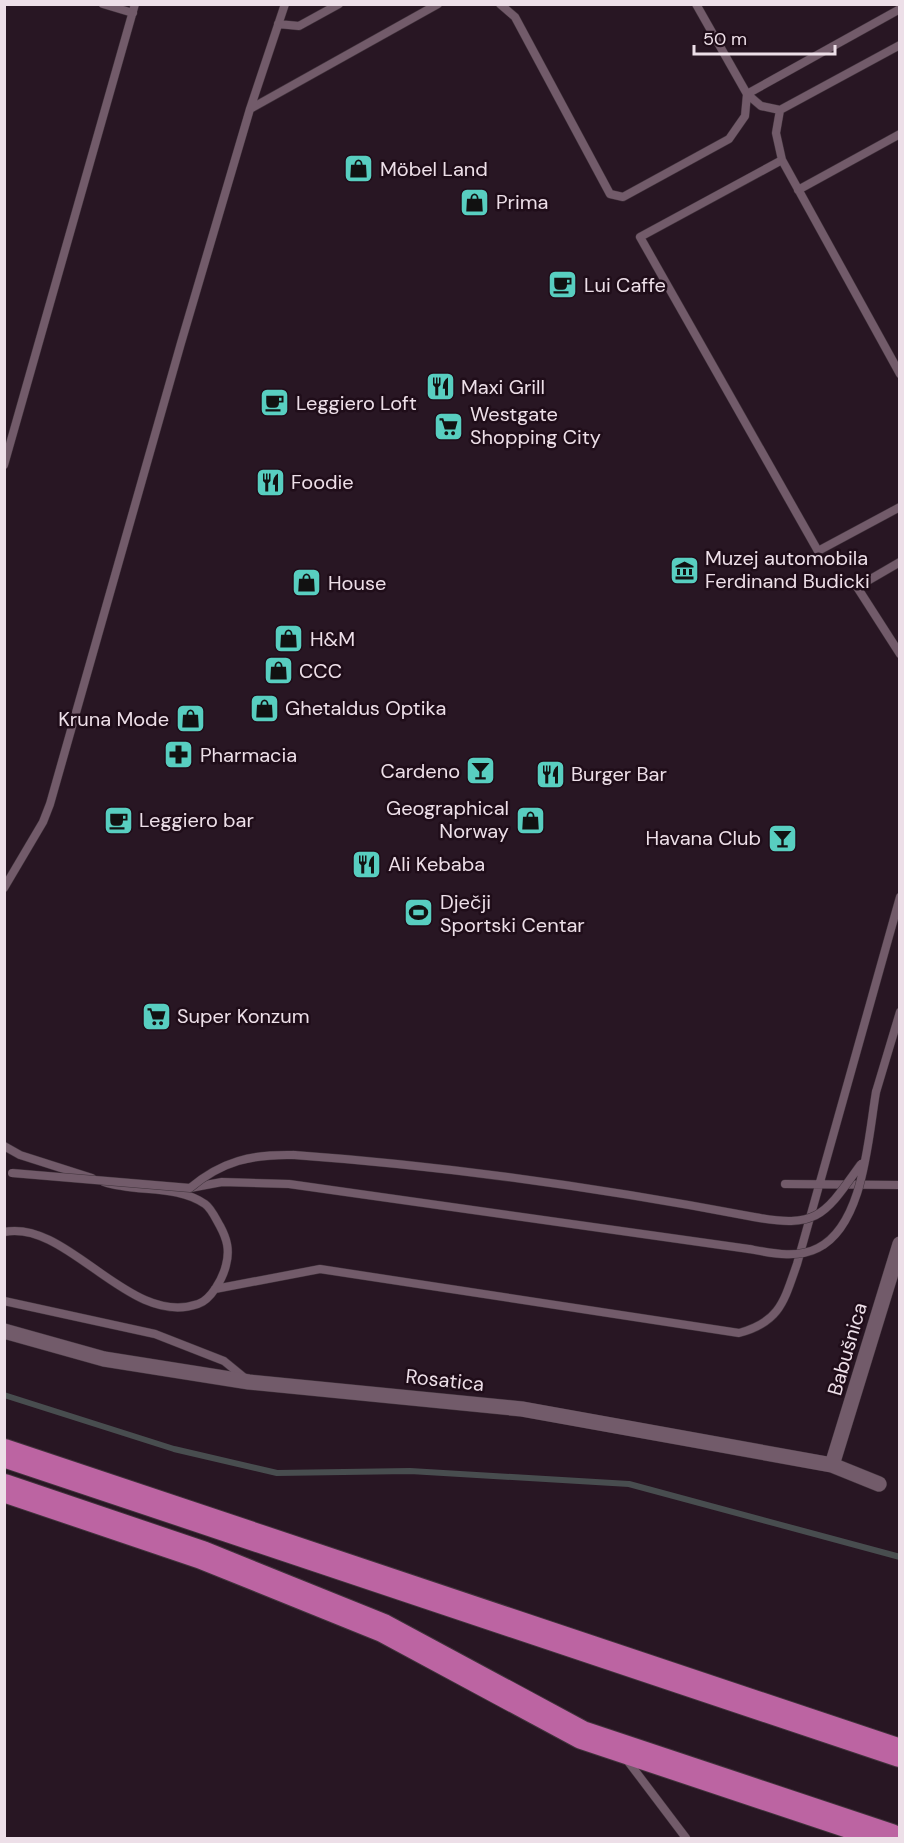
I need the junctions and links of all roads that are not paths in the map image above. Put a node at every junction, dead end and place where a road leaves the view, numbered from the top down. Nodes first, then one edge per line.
1 (103, 4) edge
2 (135, 4) edge
3 (285, 4) edge
4 (339, 4) edge
5 (438, 4) edge
6 (500, 4) edge
7 (696, 4) edge
8 (900, 9) edge
9 (133, 13) junction
10 (278, 24) junction
11 (900, 45) edge
12 (747, 94) junction
13 (250, 109) junction
14 (780, 110) junction
15 (900, 134) edge
16 (782, 160) junction
17 (798, 190) junction
18 (900, 374) edge
19 (4, 465) edge
20 (900, 507) edge
21 (900, 562) edge
22 (900, 654) edge
23 (4, 888) edge
24 (900, 897) edge
25 (900, 1012) edge
26 (4, 1146) edge
27 (863, 1161) junction
28 (8, 1173) edge
29 (819, 1183) junction
30 (785, 1184) dead end
31 (900, 1185) edge
32 (190, 1188) junction
33 (4, 1232) edge
34 (900, 1244) edge
35 (215, 1290) junction
36 (4, 1301) edge
37 (4, 1331) edge
38 (249, 1382) junction
39 (4, 1453) edge
40 (832, 1465) junction
41 (879, 1484) dead end
42 (4, 1488) edge
43 (617, 1747) junction
44 (900, 1753) edge
45 (686, 1839) edge
46 (891, 1839) edge

1 - 9 lane
2 - 9 lane
3 - 10 lane
4 - 10 lane
5 - 13 lane
6 - 12 lane
7 - 12 lane
8 - 12 lane
9 - 19 lane
10 - 13 lane
11 - 14 lane
12 - 14 lane
13 - 23 lane
14 - 16 lane
15 - 17 lane
16 - 17 lane
16 - 20 lane
17 - 18 lane
21 - 22 lane
24 - 29 lane
25 - 27 lane, bridge
26 - 35 lane
27 - 32 lane, bridge
27 - 32 lane, bridge
28 - 32 lane, bridge
29 - 30 lane
29 - 31 lane
29 - 35 lane
33 - 35 lane
34 - 40 street, Babušnica
36 - 38 lane
37 - 38 street, Rosatica
38 - 40 street, Rosatica
39 - 44 highway
40 - 41 street, Rosatica
42 - 43 highway
43 - 45 lane
43 - 46 highway

